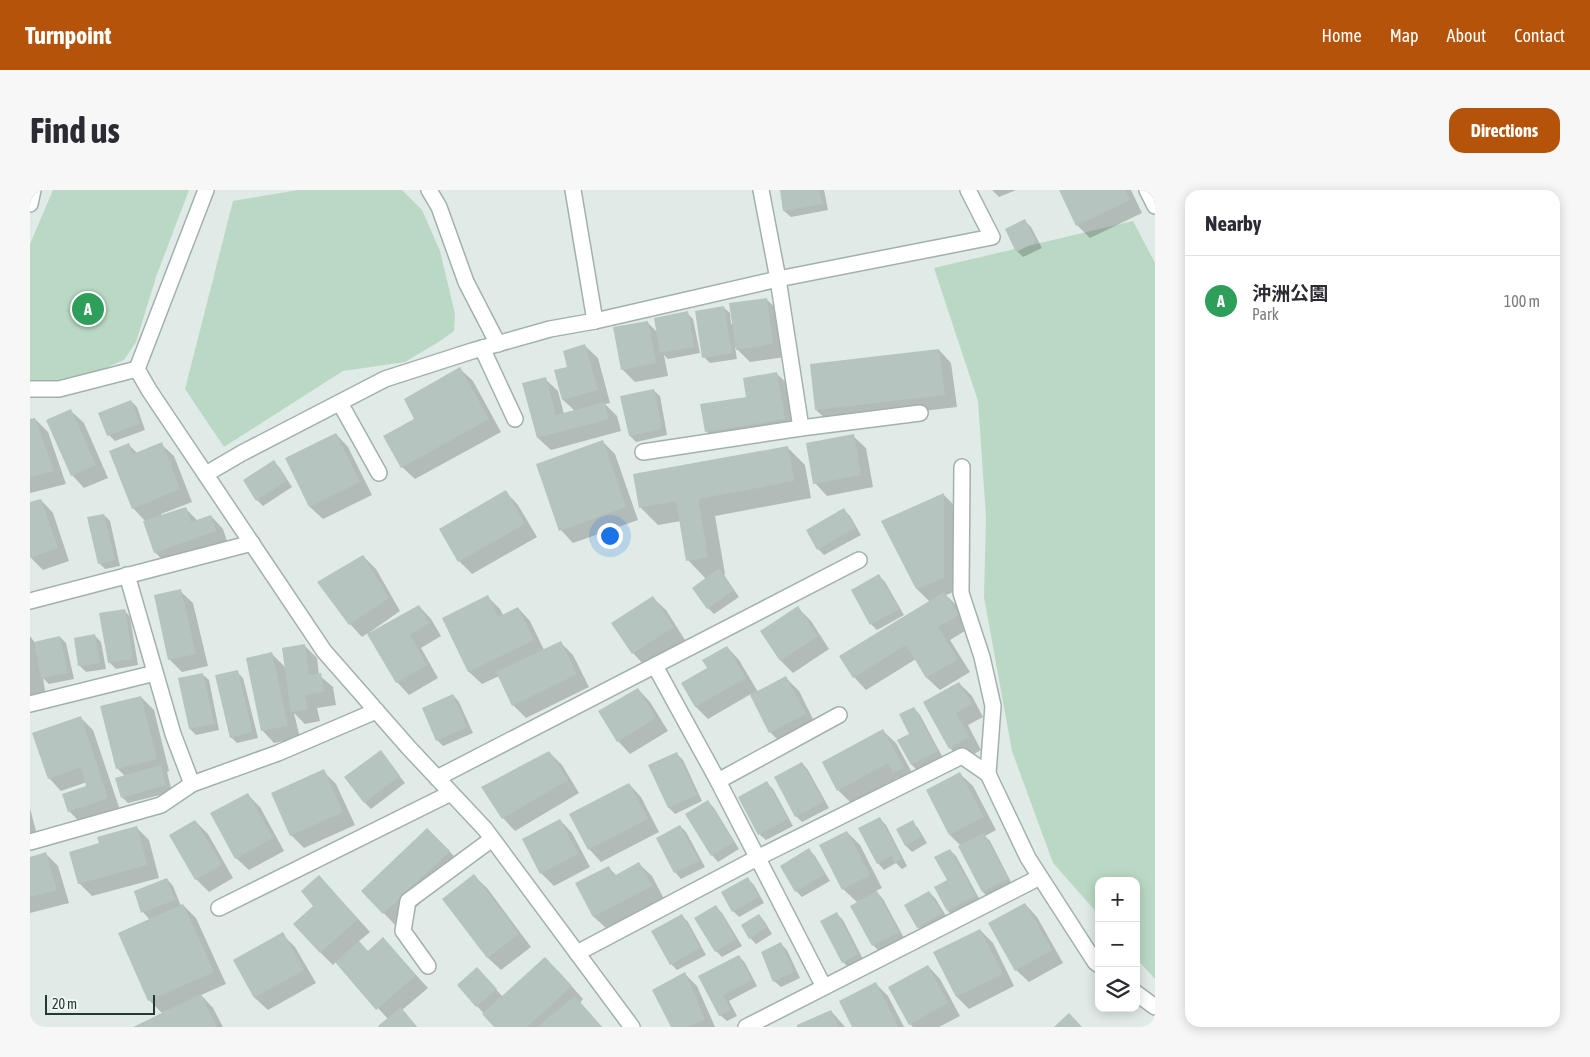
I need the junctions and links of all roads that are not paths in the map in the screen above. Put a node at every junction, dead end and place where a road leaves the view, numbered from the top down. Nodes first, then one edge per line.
1 (33, 190) edge
2 (206, 190) edge
3 (429, 190) edge
4 (573, 190) edge
5 (761, 190) edge
6 (968, 190) edge
7 (1147, 190) edge
8 (30, 204) edge
9 (1155, 206) edge
10 (778, 279) junction
11 (595, 321) junction
12 (498, 344) junction
13 (482, 348) junction
14 (137, 369) junction
15 (30, 389) edge
16 (340, 403) junction
17 (920, 413) dead end
18 (516, 419) dead end
19 (801, 428) junction
20 (643, 452) dead end
21 (962, 467) dead end
22 (206, 474) junction
23 (379, 474) dead end
24 (252, 543) junction
25 (859, 560) dead end
26 (127, 575) junction
27 (30, 601) edge
28 (655, 666) junction
29 (155, 673) junction
30 (30, 704) edge
31 (376, 710) junction
32 (839, 715) dead end
33 (988, 774) junction
34 (437, 778) junction
35 (718, 781) junction
36 (192, 784) junction
37 (451, 793) junction
38 (492, 839) junction
39 (30, 842) edge
40 (757, 858) junction
41 (1040, 877) junction
42 (219, 908) dead end
43 (577, 953) junction
44 (1095, 962) edge
45 (428, 966) dead end
46 (824, 986) junction
47 (1140, 996) edge
48 (1155, 1007) edge
49 (632, 1027) edge
50 (746, 1027) edge

1 - 8 street
2 - 14 street
3 - 12 street
4 - 11 street
5 - 10 street
6 - 10 street
7 - 9 street
10 - 11 street
10 - 19 street
11 - 12 street
12 - 13 street
13 - 16 street
13 - 18 street
14 - 15 street
14 - 22 street
16 - 22 street
16 - 23 street
17 - 19 street
19 - 20 street
21 - 33 street
22 - 24 street
24 - 26 street
24 - 31 street
25 - 28 street
26 - 27 street
26 - 29 street
28 - 34 street
28 - 35 street
29 - 30 street
29 - 36 street
31 - 34 street
31 - 36 street
32 - 35 street
33 - 40 street
33 - 41 street
34 - 37 street
35 - 40 street
36 - 39 street
37 - 38 street
37 - 42 street
38 - 43 street
38 - 45 street
40 - 43 street
40 - 46 street
41 - 44 street
41 - 46 street
43 - 49 street
46 - 50 street
47 - 48 street

